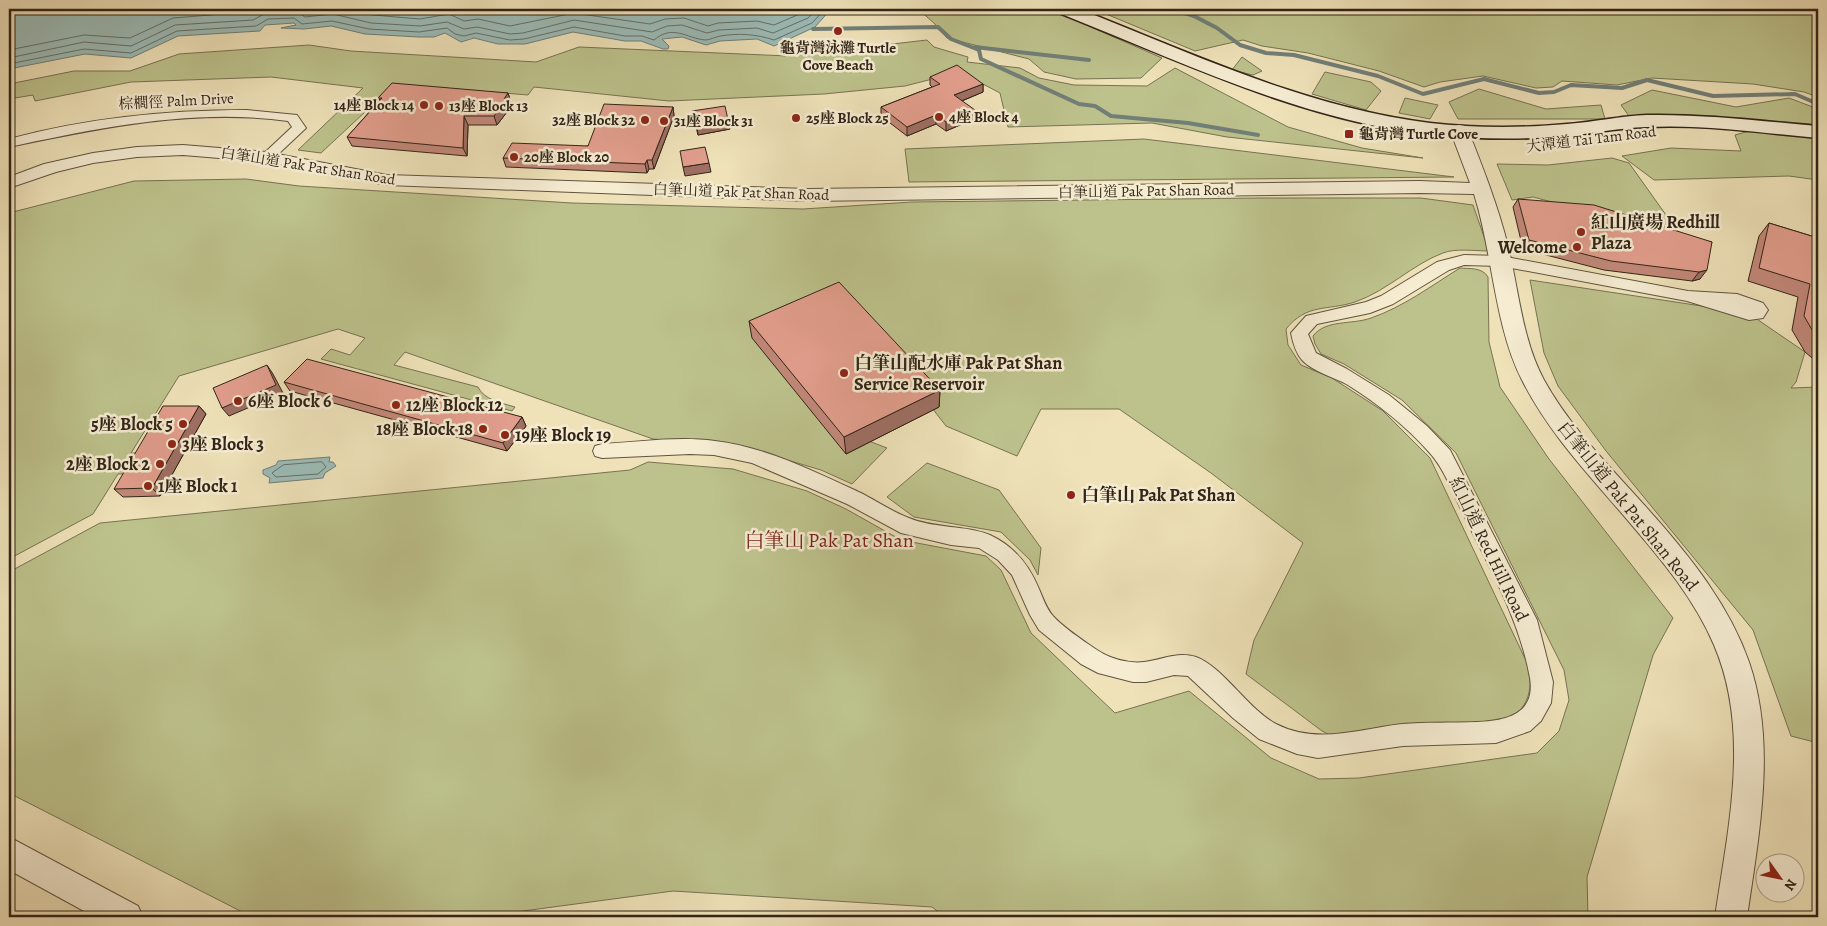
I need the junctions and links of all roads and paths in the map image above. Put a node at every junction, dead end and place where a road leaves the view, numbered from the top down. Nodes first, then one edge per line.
1 (1065, 9) edge
2 (1818, 132) edge
3 (11, 138) edge
4 (1462, 139) junction
5 (267, 157) junction
6 (9, 183) edge
7 (1481, 189) junction
8 (1502, 267) junction
9 (1688, 296) dead end
10 (602, 451) dead end
11 (9, 853) edge
12 (127, 917) edge
13 (1731, 917) edge

1 - 4 main road, 大潭道 Tai Tam Road
2 - 4 main road, 大潭道 Tai Tam Road
3 - 5 street, 棕櫚徑 Palm Drive
4 - 7 street, 白筆山道 Pak Pat Shan Road
5 - 6 street, 白筆山道 Pak Pat Shan Road
5 - 7 street, 白筆山道 Pak Pat Shan Road
7 - 8 street, 白筆山道 Pak Pat Shan Road
8 - 9 street, 紅山道 Red Hill Road
8 - 10 street, 紅山道 Red Hill Road
8 - 13 street, 白筆山道 Pak Pat Shan Road
11 - 12 street

